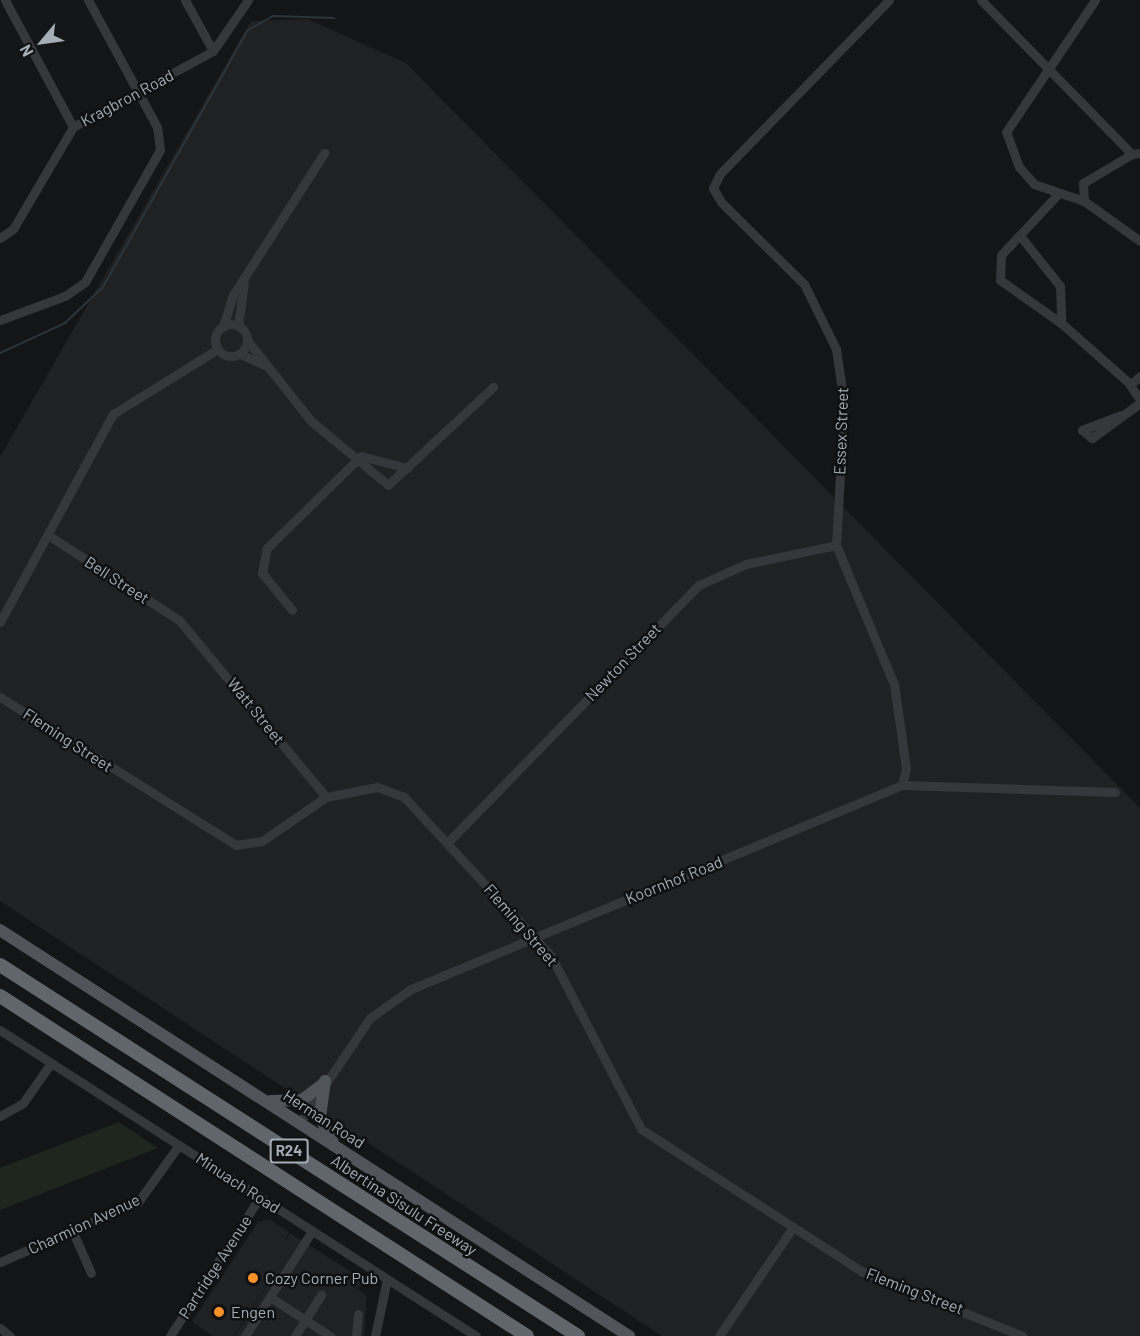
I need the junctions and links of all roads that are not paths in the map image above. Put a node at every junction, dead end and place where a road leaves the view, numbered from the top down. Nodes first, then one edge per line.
1 (5, 0) edge
2 (88, 0) edge
3 (185, 0) edge
4 (248, 0) edge
5 (889, 0) edge
6 (981, 0) edge
7 (1095, 0) edge
8 (213, 51) junction
9 (1047, 67) junction
10 (139, 92) junction
11 (73, 127) junction
12 (324, 153) dead end
13 (1136, 154) edge
14 (1083, 183) junction
15 (1058, 192) junction
16 (1084, 201) junction
17 (1021, 237) junction
18 (0, 238) edge
19 (1140, 241) edge
20 (245, 278) junction
21 (1061, 300) junction
22 (1044, 309) junction
23 (0, 320) edge
24 (1061, 323) junction
25 (238, 326) junction
26 (222, 327) junction
27 (247, 340) junction
28 (218, 349) junction
29 (240, 354) junction
30 (269, 367) junction
31 (1140, 376) edge
32 (1130, 385) junction
33 (493, 387) dead end
34 (1140, 402) edge
35 (1121, 415) dead end
36 (361, 456) junction
37 (410, 468) junction
38 (48, 535) junction
39 (836, 545) junction
40 (292, 610) dead end
41 (0, 622) edge
42 (185, 626) joint
43 (0, 696) edge
44 (902, 785) junction
45 (1115, 792) dead end
46 (326, 797) junction
47 (447, 843) junction
48 (0, 930) edge
49 (535, 937) junction
50 (0, 965) edge
51 (0, 996) edge
52 (0, 1030) edge
53 (51, 1063) junction
54 (324, 1082) junction
55 (264, 1099) junction
56 (0, 1116) edge
57 (300, 1122) junction
58 (180, 1145) junction
59 (335, 1145) junction
60 (260, 1197) junction
61 (793, 1227) junction
62 (72, 1230) junction
63 (312, 1231) junction
64 (0, 1262) edge
65 (92, 1273) dead end
66 (387, 1279) junction
67 (321, 1295) dead end
68 (270, 1297) junction
69 (358, 1314) dead end
70 (305, 1320) junction
71 (0, 1328) edge
72 (10, 1336) edge
73 (170, 1336) edge
74 (245, 1336) edge
75 (295, 1336) edge
76 (330, 1336) edge
77 (356, 1336) edge
78 (375, 1336) edge
79 (476, 1336) edge
80 (528, 1336) edge
81 (578, 1336) edge
82 (629, 1336) edge
83 (719, 1336) edge
84 (1023, 1336) edge

1 - 11 street
2 - 10 street
3 - 8 street
4 - 8 street, Kragbron Road
5 - 39 street, Essex Street
6 - 9 street
7 - 9 street
8 - 10 street, Kragbron Road
9 - 13 street
9 - 15 street
10 - 11 street, Kragbron Road
10 - 23 street
11 - 18 street, Kragbron Road
12 - 20 street
13 - 14 street
14 - 15 street
14 - 16 street
15 - 16 street
15 - 17 street
16 - 19 street
17 - 21 street
17 - 22 street
20 - 25 street
20 - 26 street
21 - 22 street
21 - 24 street
22 - 24 street
24 - 32 street
25 - 26 street
25 - 27 street
26 - 28 street
27 - 29 street
27 - 30 street
28 - 29 street
28 - 38 street
29 - 30 street
30 - 36 street
31 - 32 street
32 - 34 street
33 - 37 street
34 - 35 street
36 - 37 street
36 - 37 street
36 - 40 street
38 - 41 street
38 - 42 street, Bell Street
39 - 44 street, Essex Street
39 - 47 street, Newton Street
42 - 46 street, Watt Street
43 - 46 street, Fleming Street
44 - 45 street, Koornhof Road
44 - 49 street, Koornhof Road
46 - 47 street, Fleming Street
47 - 49 street, Fleming Street
48 - 55 main road, Herman Road
49 - 54 street, Koornhof Road
49 - 61 street, Fleming Street
50 - 81 highway, Albertina Sisulu Freeway / R24
51 - 80 highway, R24
52 - 53 street, Minuach Road
53 - 56 street
53 - 58 street, Minuach Road
54 - 55 main road
54 - 57 street, Koornhof Road
54 - 59 main road
55 - 57 main road, Herman Road
57 - 59 main road, Herman Road
58 - 60 street, Minuach Road
58 - 62 street, Charmion Avenue
59 - 82 main road, Herman Road
60 - 63 street, Minuach Road
60 - 73 street, Partridge Avenue
61 - 83 street
61 - 84 street, Fleming Street
62 - 64 street, Charmion Avenue
62 - 65 street
63 - 66 street, Minuach Road
63 - 68 street
66 - 78 street
66 - 79 street, Minuach Road
67 - 70 street
68 - 70 street
68 - 74 street
69 - 77 street
70 - 75 street
70 - 76 street
71 - 72 street

